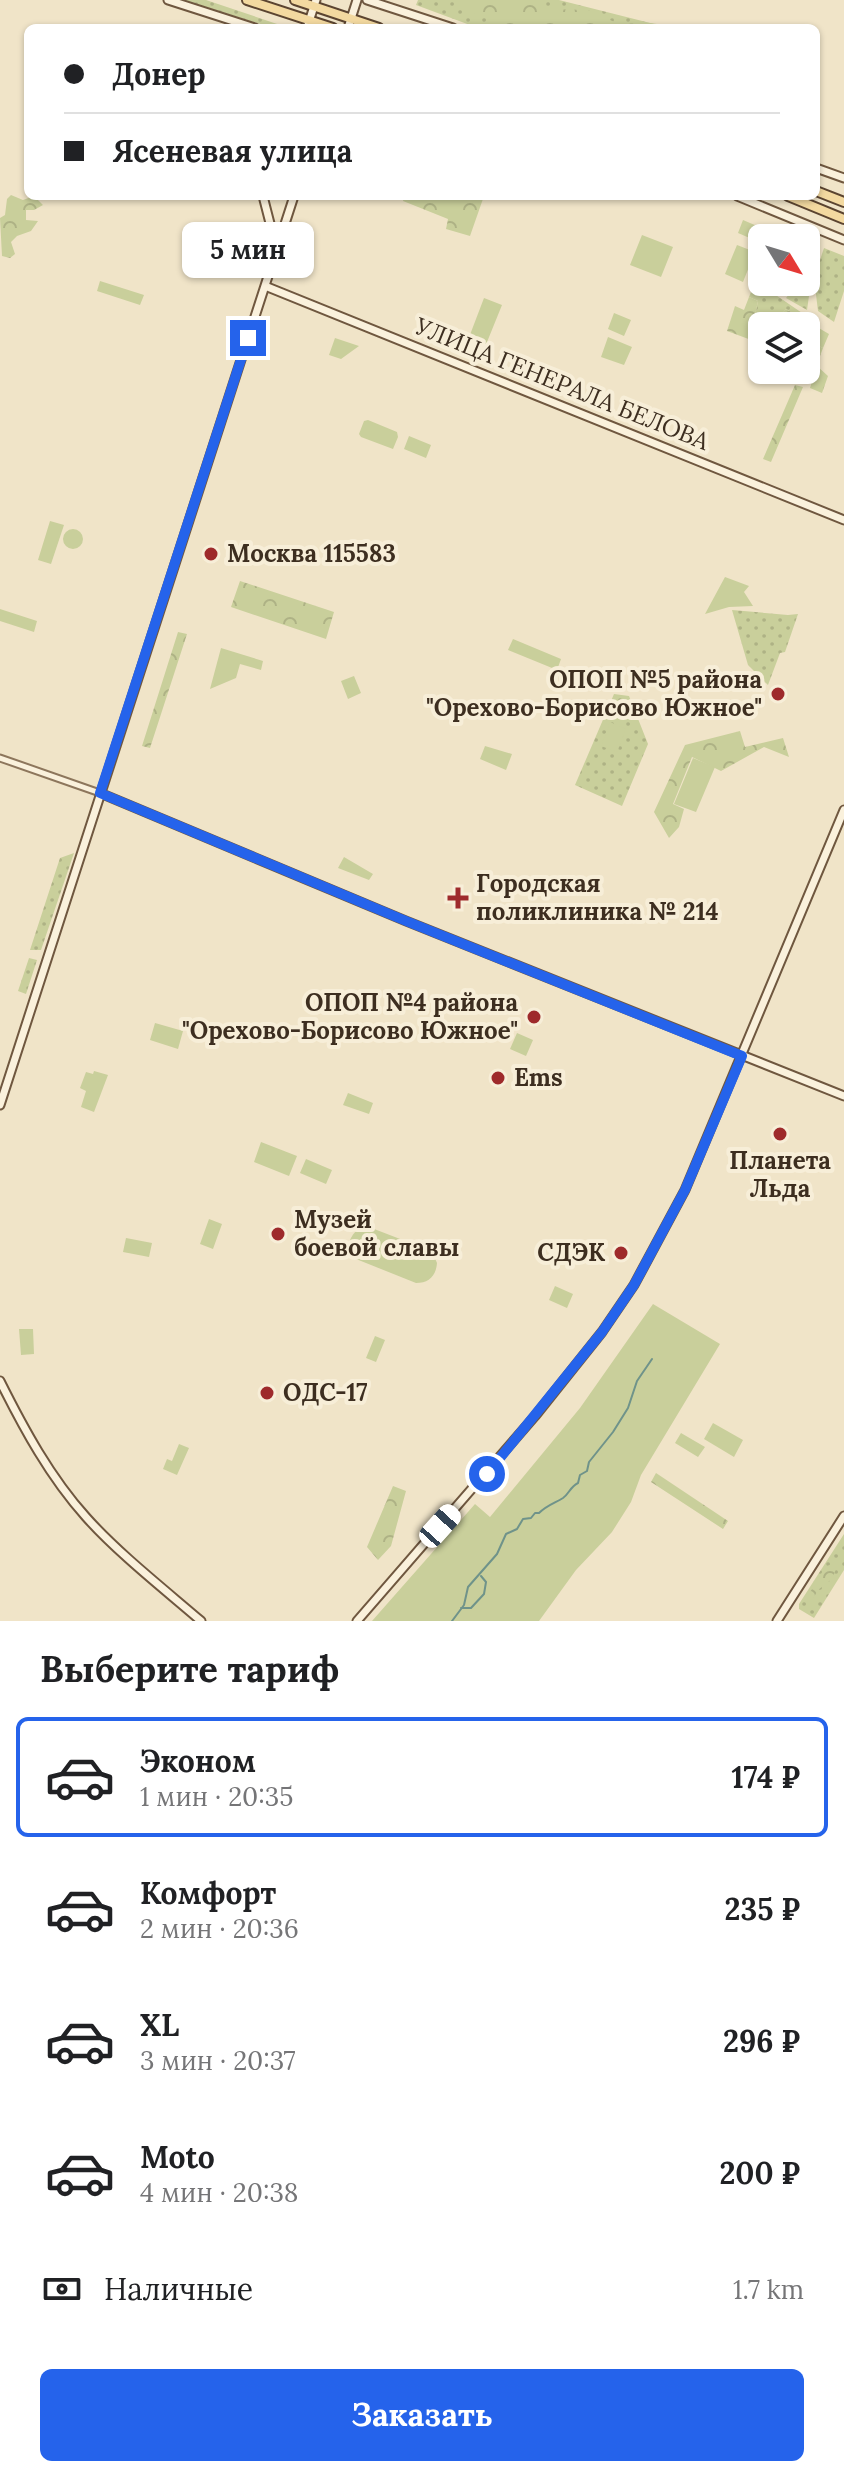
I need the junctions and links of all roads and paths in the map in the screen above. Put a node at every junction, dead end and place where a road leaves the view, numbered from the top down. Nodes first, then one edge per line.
1 (168, 0) edge
2 (247, 0) edge
3 (295, 0) edge
4 (357, 0) edge
5 (367, 0) edge
6 (315, 3) edge
7 (349, 23) edge
8 (243, 24) edge
9 (308, 24) edge
10 (441, 24) edge
11 (820, 169) edge
12 (844, 178) edge
13 (820, 193) edge
14 (264, 200) edge
15 (293, 200) edge
16 (747, 200) edge
17 (798, 200) edge
18 (844, 202) edge
19 (844, 219) edge
20 (844, 240) edge
21 (272, 265) junction
22 (265, 286) junction
23 (844, 520) edge
24 (0, 758) edge
25 (100, 793) junction
26 (844, 810) edge
27 (742, 1056) junction
28 (844, 1096) edge
29 (0, 1105) edge
30 (0, 1381) edge
31 (844, 1516) edge
32 (201, 1621) edge
33 (357, 1621) edge
34 (777, 1621) edge

1 - 8 street
2 - 9 main road
3 - 6 main road
4 - 7 street
5 - 10 street
6 - 7 main road
6 - 9 street
11 - 12 street
13 - 18 main road
14 - 21 street
15 - 21 street
16 - 20 street
17 - 19 main road
21 - 22 street
22 - 23 street, УЛИЦА ГЕНЕРАЛА БЕЛОВА
22 - 25 street
24 - 25 street
25 - 27 street
25 - 29 street
26 - 27 street
27 - 28 street
27 - 33 street
30 - 32 street
31 - 34 street

